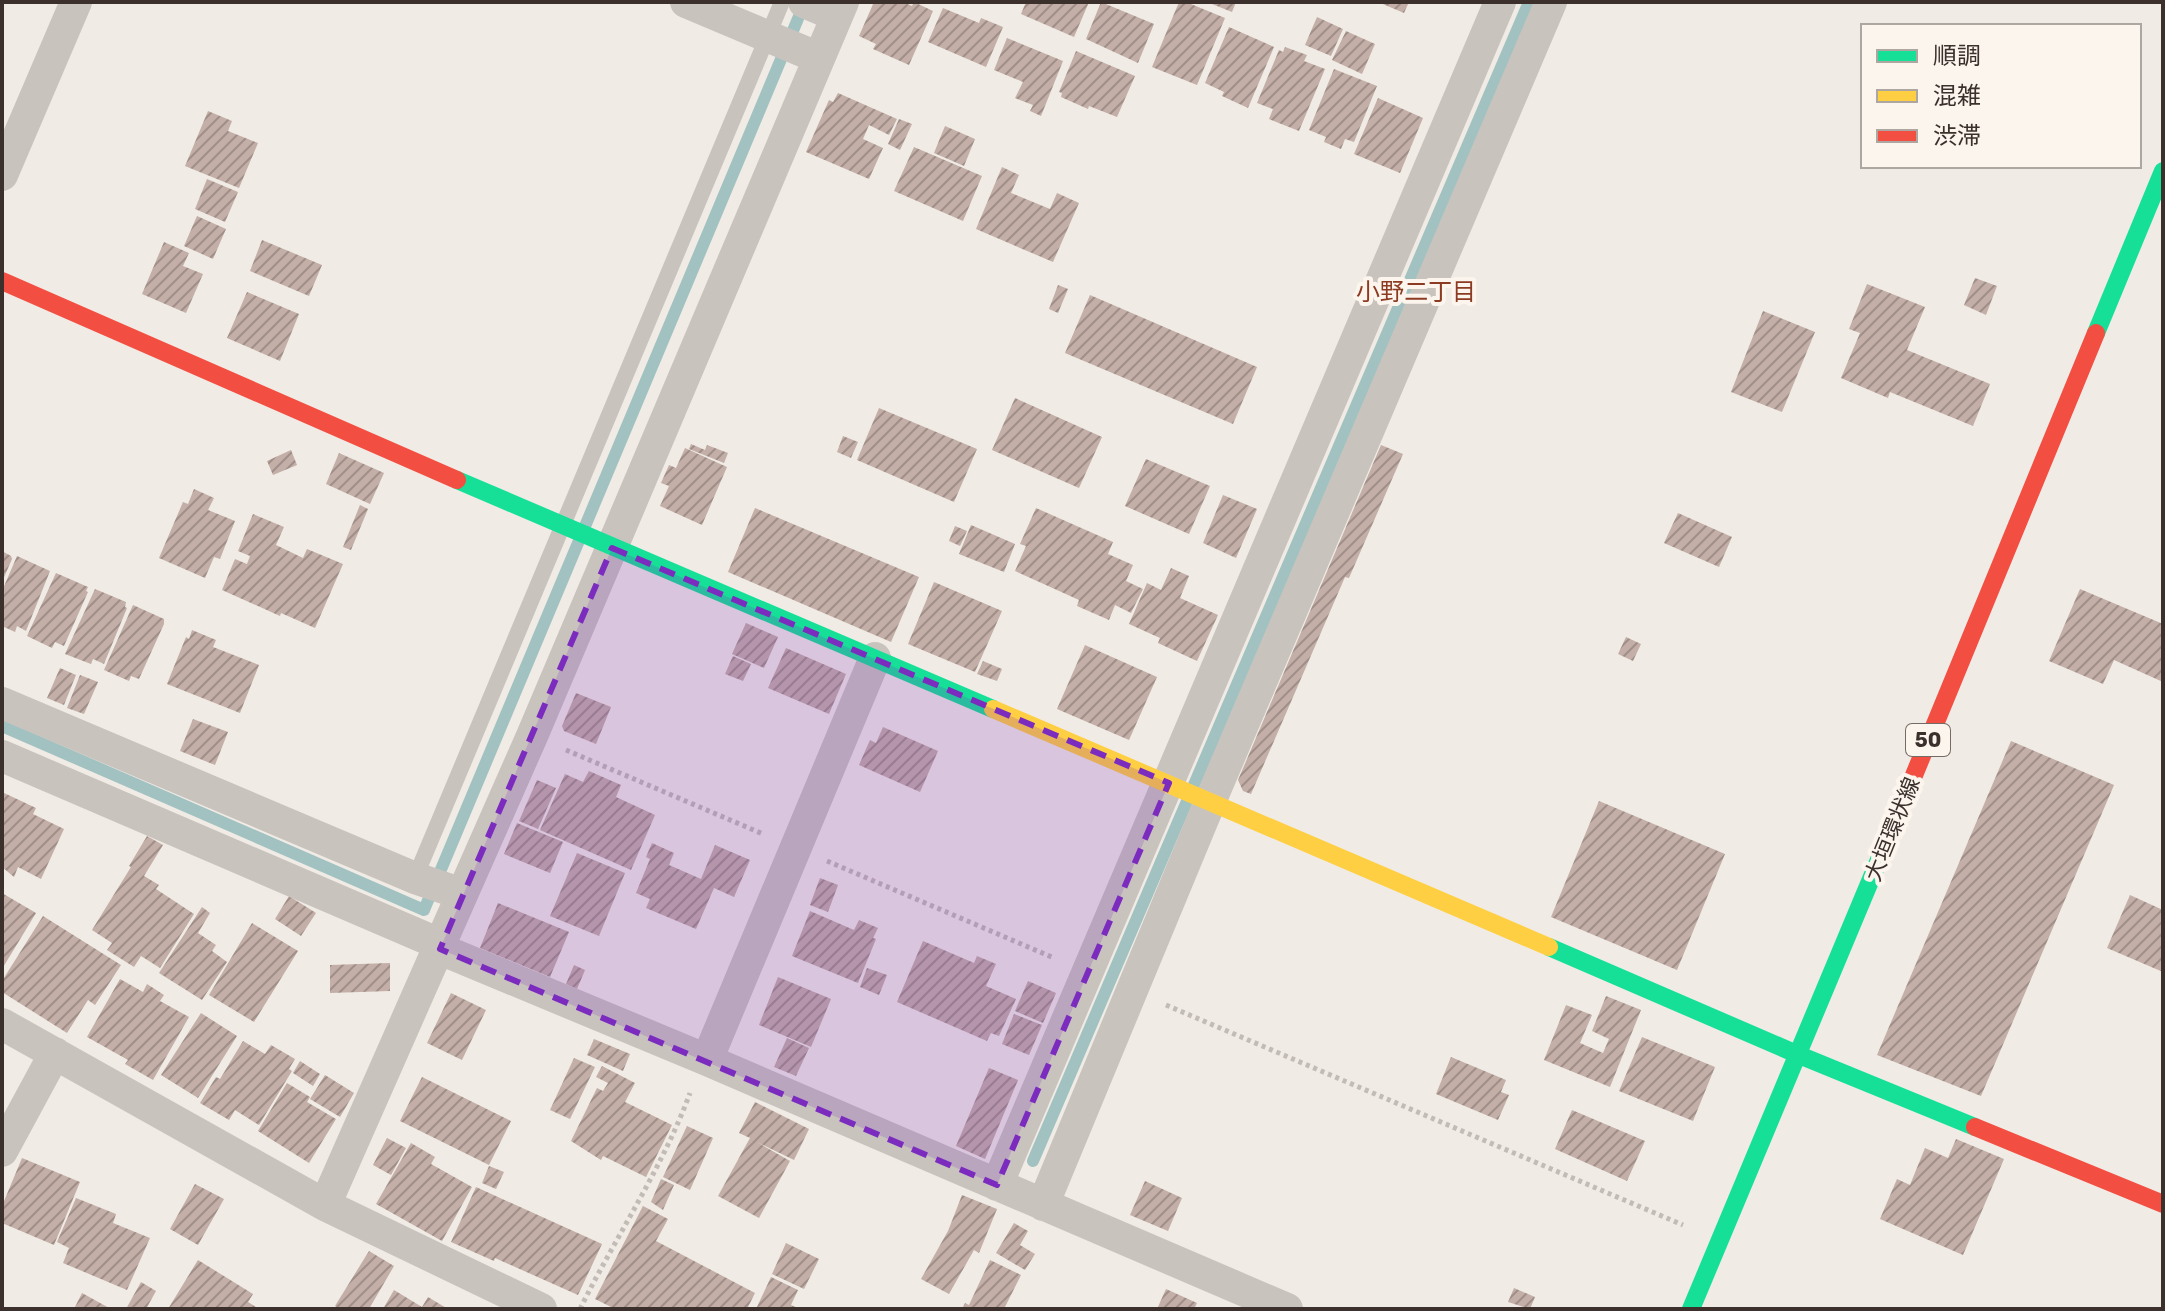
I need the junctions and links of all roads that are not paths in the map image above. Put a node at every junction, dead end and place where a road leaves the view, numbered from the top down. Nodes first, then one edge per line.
1 (76, 2) edge
2 (686, 2) edge
3 (782, 2) edge
4 (804, 2) edge
5 (1500, 2) edge
6 (1551, 2) edge
7 (840, 9) edge
8 (769, 37) junction
9 (819, 58) junction
10 (2163, 171) edge
11 (2, 175) edge
12 (2, 281) edge
13 (563, 526) junction
14 (612, 548) junction
15 (875, 658) junction
16 (2, 703) edge
17 (2, 756) edge
18 (1169, 783) junction
19 (1210, 802) junction
20 (415, 878) junction
21 (462, 894) junction
22 (440, 949) junction
23 (2, 1024) edge
24 (55, 1053) junction
25 (1799, 1055) junction
26 (707, 1060) junction
27 (2, 1151) edge
28 (997, 1185) junction
29 (2163, 1204) edge
30 (325, 1205) junction
31 (1043, 1205) junction
32 (541, 1309) edge
33 (1287, 1309) edge
34 (1691, 1309) edge

1 - 11 street
2 - 8 street
3 - 8 lane
4 - 7 street
5 - 18 street
6 - 19 street
7 - 9 street
8 - 9 street
8 - 13 lane
9 - 14 street
10 - 25 street, 大垣環状線 / 50
12 - 13 street
13 - 14 street
13 - 20 lane
14 - 15 street
14 - 21 street
15 - 18 street
15 - 26 street
16 - 20 street
17 - 22 street
18 - 19 street
18 - 28 street
19 - 25 street
19 - 31 street
20 - 21 street
21 - 22 street
22 - 26 street
22 - 30 street
23 - 24 street
24 - 27 street
24 - 30 street
25 - 29 street
25 - 34 street, 大垣環状線 / 50
26 - 28 street
28 - 31 street
30 - 32 street
31 - 33 street

